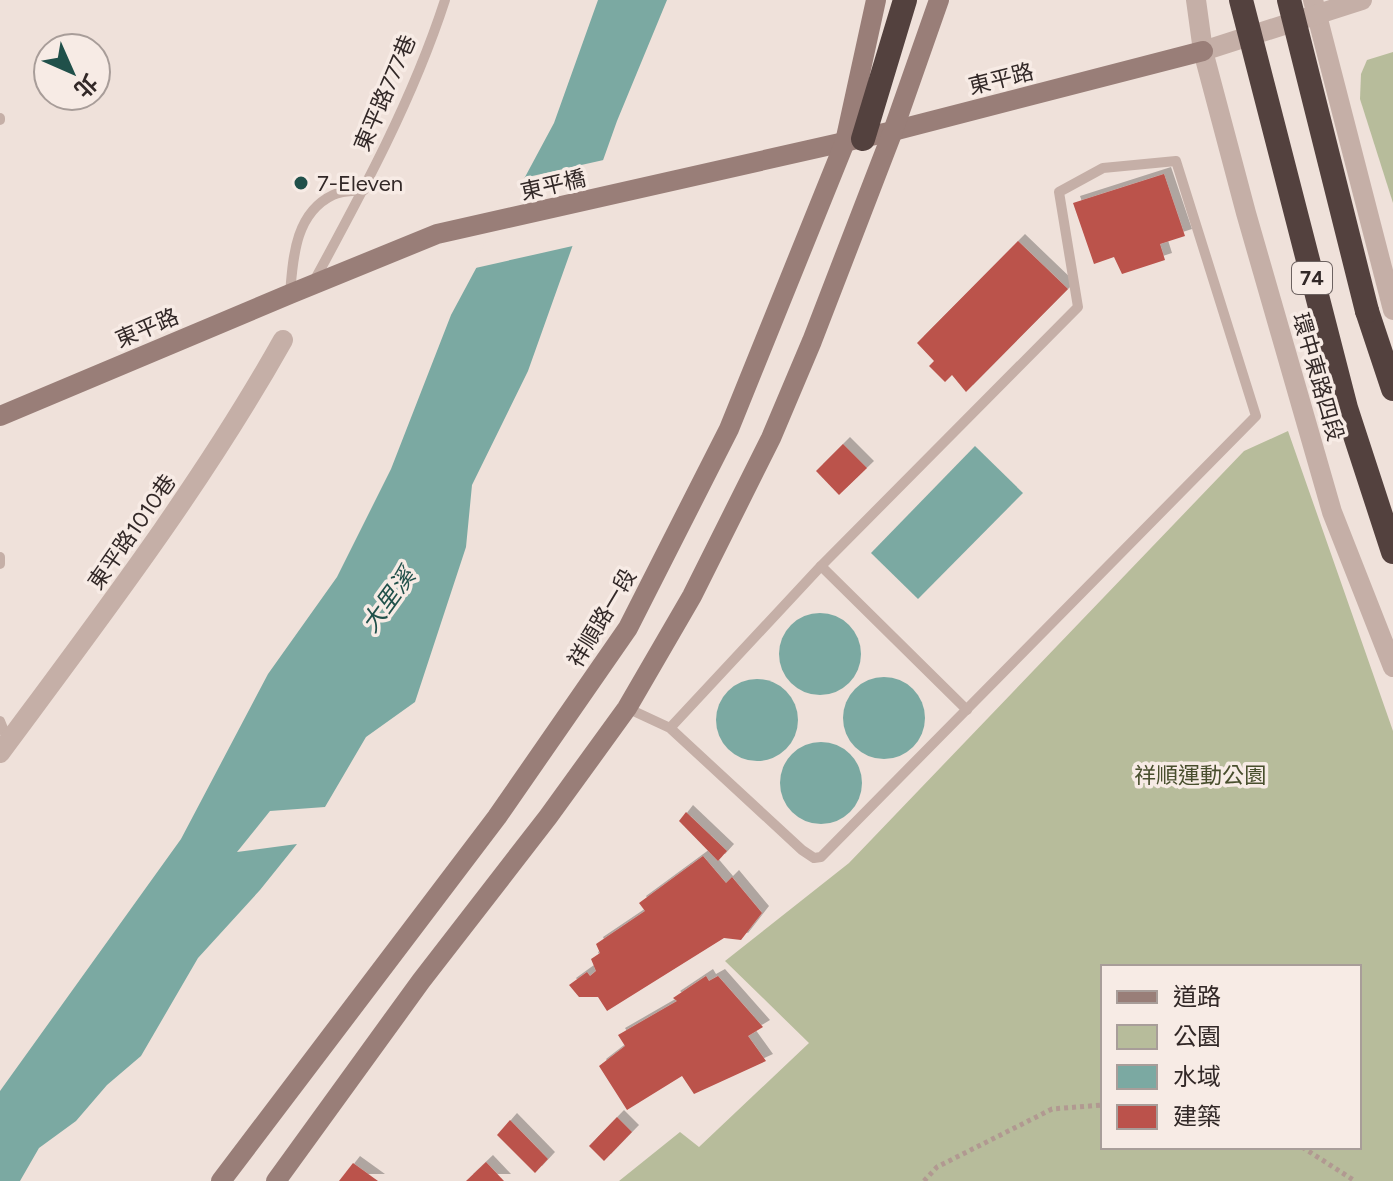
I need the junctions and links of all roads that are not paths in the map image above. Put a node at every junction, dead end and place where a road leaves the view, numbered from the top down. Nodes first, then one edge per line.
1 (445, 0) edge
2 (876, 0) edge
3 (905, 0) edge
4 (939, 0) edge
5 (1196, 0) edge
6 (1241, 0) edge
7 (1289, 0) edge
8 (1362, 0) edge
9 (1315, 7) edge
10 (1203, 51) junction
11 (893, 131) junction
12 (854, 140) junction
13 (811, 150) joint
14 (364, 190) junction
15 (1376, 238) junction
16 (312, 284) junction
17 (1393, 284) edge
18 (290, 294) junction
19 (1393, 310) edge
20 (283, 340) dead end
21 (1393, 389) edge
22 (0, 416) edge
23 (1393, 552) edge
24 (0, 557) edge
25 (0, 564) edge
26 (821, 566) junction
27 (1393, 667) edge
28 (627, 708) junction
29 (967, 710) junction
30 (0, 721) edge
31 (670, 728) junction
32 (4, 748) edge
33 (221, 1181) edge
34 (276, 1181) edge

1 - 14 lane, 東平路777巷
2 - 12 street, 祥順路一段
3 - 12 highway
4 - 11 street
5 - 10 street, 環中東路四段
6 - 23 highway, 74, bridge
7 - 21 highway, 74, bridge
8 - 9 street
9 - 10 street
9 - 15 street
10 - 11 street, 東平路
10 - 27 street, 環中東路四段
11 - 12 street, 東平路
11 - 28 street
12 - 13 street, 東平路
12 - 33 street, 祥順路一段
13 - 16 street, 東平橋
14 - 16 lane, 東平路777巷
14 - 18 lane
15 - 17 street
15 - 19 street
16 - 18 street, 東平路
18 - 22 street, 東平路
20 - 32 street, 東平路1010巷
24 - 25 lane
26 - 29 lane
26 - 29 lane
26 - 31 lane
28 - 31 lane
28 - 34 street
29 - 31 lane
30 - 32 lane, 東平路1010巷

